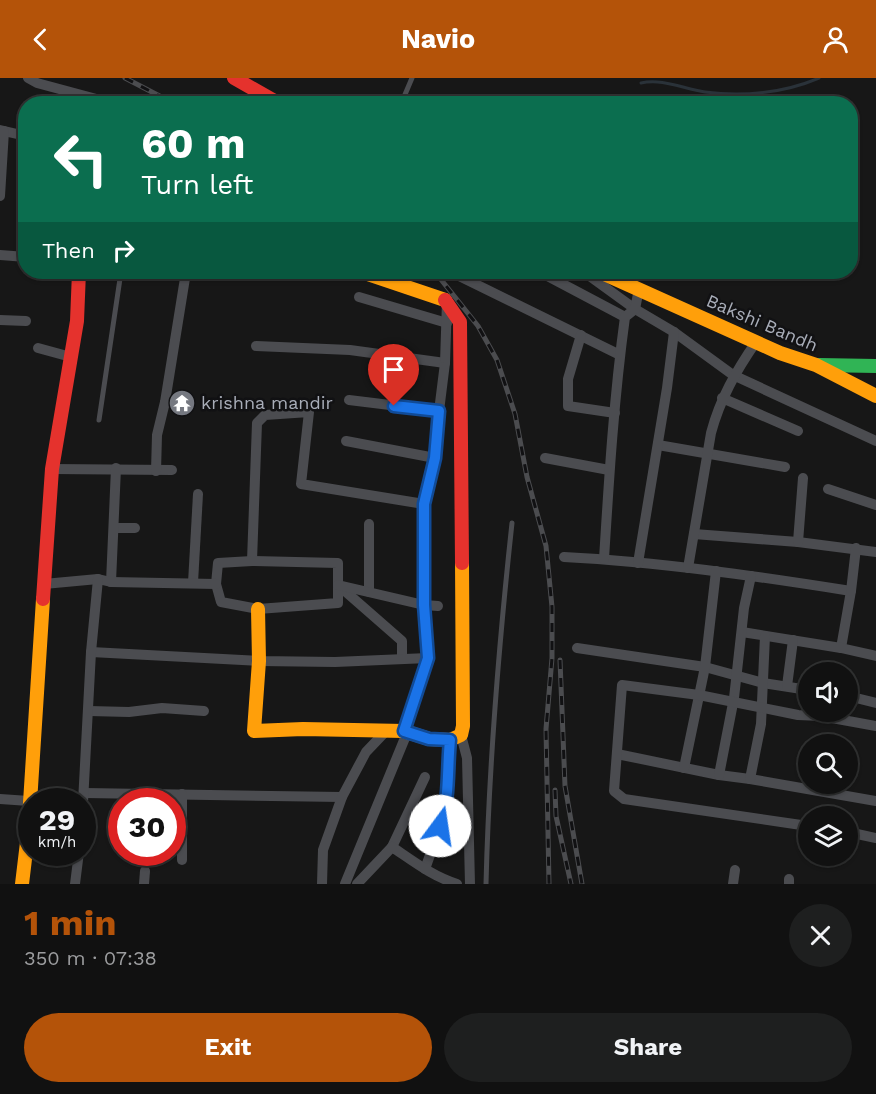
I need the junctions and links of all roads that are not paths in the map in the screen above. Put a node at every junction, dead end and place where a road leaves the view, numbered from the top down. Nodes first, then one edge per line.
1 (28, 78) edge
2 (234, 78) edge
3 (412, 78) edge
4 (74, 92) junction
5 (73, 96) edge
6 (88, 96) edge
7 (266, 96) edge
8 (404, 96) edge
9 (2, 131) edge
10 (18, 134) edge
11 (0, 196) edge
12 (0, 255) edge
13 (18, 256) edge
14 (80, 279) edge
15 (120, 279) edge
16 (185, 279) edge
17 (383, 279) edge
18 (465, 279) edge
19 (553, 279) edge
20 (593, 279) edge
21 (616, 279) edge
22 (639, 289) junction
23 (359, 297) dead end
24 (447, 301) junction
25 (634, 309) junction
26 (625, 317) junction
27 (0, 320) edge
28 (26, 321) dead end
29 (447, 323) junction
30 (674, 332) junction
31 (581, 335) junction
32 (756, 342) junction
33 (256, 346) dead end
34 (38, 348) dead end
35 (620, 355) junction
36 (71, 357) junction
37 (445, 363) junction
38 (816, 365) junction
39 (876, 366) edge
40 (733, 375) junction
41 (876, 396) edge
42 (722, 398) junction
43 (350, 400) dead end
44 (439, 411) junction
45 (615, 413) junction
46 (99, 420) dead end
47 (798, 431) dead end
48 (346, 441) dead end
49 (876, 441) edge
50 (658, 445) junction
51 (707, 454) junction
52 (435, 458) junction
53 (545, 458) dead end
54 (785, 467) dead end
55 (116, 468) junction
56 (52, 469) junction
57 (172, 470) dead end
58 (609, 470) junction
59 (156, 471) junction
60 (803, 478) dead end
61 (828, 489) dead end
62 (198, 494) dead end
63 (424, 504) junction
64 (876, 505) edge
65 (512, 523) dead end
66 (369, 524) dead end
67 (114, 528) junction
68 (135, 528) dead end
69 (694, 534) junction
70 (798, 542) junction
71 (856, 548) junction
72 (876, 552) edge
73 (564, 557) dead end
74 (604, 559) junction
75 (252, 561) junction
76 (638, 563) junction
77 (688, 568) junction
78 (716, 572) junction
79 (751, 576) junction
80 (98, 579) junction
81 (111, 582) junction
82 (44, 584) junction
83 (193, 584) junction
84 (216, 584) junction
85 (338, 585) junction
86 (369, 591) junction
87 (851, 591) junction
88 (424, 605) junction
89 (438, 606) dead end
90 (258, 609) junction
91 (742, 632) junction
92 (765, 636) junction
93 (793, 640) junction
94 (577, 648) dead end
95 (841, 648) junction
96 (91, 652) junction
97 (876, 656) edge
98 (428, 658) junction
99 (402, 659) junction
100 (259, 661) junction
101 (705, 668) junction
102 (736, 676) junction
103 (763, 683) junction
104 (787, 686) junction
105 (798, 688) edge
106 (699, 695) junction
107 (858, 698) edge
108 (733, 703) junction
109 (876, 703) edge
110 (762, 708) junction
111 (89, 711) junction
112 (204, 711) dead end
113 (876, 726) edge
114 (386, 731) junction
115 (405, 732) junction
116 (456, 738) junction
117 (617, 754) junction
118 (684, 768) junction
119 (719, 776) junction
120 (425, 777) dead end
121 (750, 778) junction
122 (30, 788) edge
123 (85, 788) edge
124 (186, 794) edge
125 (342, 797) junction
126 (0, 799) edge
127 (18, 800) edge
128 (876, 801) edge
129 (798, 825) edge
130 (858, 834) edge
131 (876, 838) edge
132 (393, 847) junction
133 (25, 866) edge
134 (77, 866) edge
135 (424, 869) junction
136 (735, 870) dead end
137 (145, 871) dead end
138 (22, 884) edge
139 (75, 884) edge
140 (144, 884) edge
141 (322, 884) edge
142 (345, 884) edge
143 (357, 884) edge
144 (457, 884) edge
145 (470, 884) edge
146 (486, 884) edge
147 (733, 884) edge

1 - 4 street
2 - 7 street
3 - 8 lane
4 - 5 street
4 - 6 street
9 - 10 street
9 - 11 street
12 - 13 street
14 - 36 street
15 - 46 lane
16 - 59 street
17 - 24 street
18 - 31 street
19 - 26 street
20 - 25 street
21 - 22 street, Bakshi Bandh
22 - 25 street
22 - 32 street, Bakshi Bandh
23 - 29 street
24 - 29 street
24 - 116 street
25 - 26 street
25 - 30 street
26 - 35 street
27 - 28 street
29 - 37 street
30 - 40 street
30 - 50 street
31 - 35 street
31 - 45 street
32 - 38 street, Bakshi Bandh
32 - 40 street
33 - 37 street
34 - 36 street
35 - 45 street
36 - 56 street
37 - 44 street
38 - 39 street
38 - 41 street, Bakshi Bandh
40 - 42 street
40 - 49 street
42 - 47 street
42 - 51 street
43 - 44 street
44 - 52 street
45 - 58 street
48 - 52 street
50 - 51 street
50 - 76 street
51 - 54 street
51 - 69 street
52 - 63 street
53 - 58 street
55 - 56 street
55 - 59 street
55 - 67 street
56 - 82 street
57 - 59 street
58 - 74 street
60 - 70 street
61 - 64 street
62 - 83 street
63 - 75 street
63 - 88 street
65 - 146 lane
66 - 86 street
67 - 68 street
67 - 81 street
69 - 70 street
69 - 77 street
70 - 71 street
71 - 72 street
71 - 87 street
73 - 74 street
74 - 76 street
75 - 84 street
75 - 85 street
76 - 77 street
77 - 78 street
78 - 79 street
78 - 101 street
79 - 87 street
79 - 91 street
80 - 81 street
80 - 82 street
80 - 96 street
81 - 83 street
82 - 122 street
83 - 84 street
84 - 90 street
85 - 86 street
85 - 90 street
85 - 99 street
86 - 88 street
87 - 95 street
88 - 89 street
88 - 98 street
90 - 100 street
91 - 92 street
91 - 102 street
92 - 93 street
92 - 103 street
93 - 95 street
93 - 104 street
94 - 101 street
95 - 97 street
96 - 100 street
96 - 111 street
98 - 99 street
98 - 115 street
99 - 100 street
100 - 114 street
101 - 102 street
101 - 106 street
102 - 103 street
102 - 108 street
103 - 104 street
103 - 110 street
104 - 105 street
106 - 108 street
106 - 117 street
106 - 118 street
107 - 109 street
108 - 110 street
108 - 119 street
110 - 113 street
110 - 121 street
111 - 112 street
111 - 123 street
114 - 115 street
114 - 125 street
115 - 116 street
115 - 142 street
116 - 135 street
116 - 145 street
117 - 118 street
117 - 129 street
118 - 119 street
119 - 121 street
120 - 132 street
121 - 128 street
124 - 125 street
125 - 141 street
126 - 127 street
130 - 131 street
132 - 135 street
132 - 143 street
133 - 138 street
134 - 139 street
135 - 144 street
136 - 147 street
137 - 140 street
144 - 145 street

